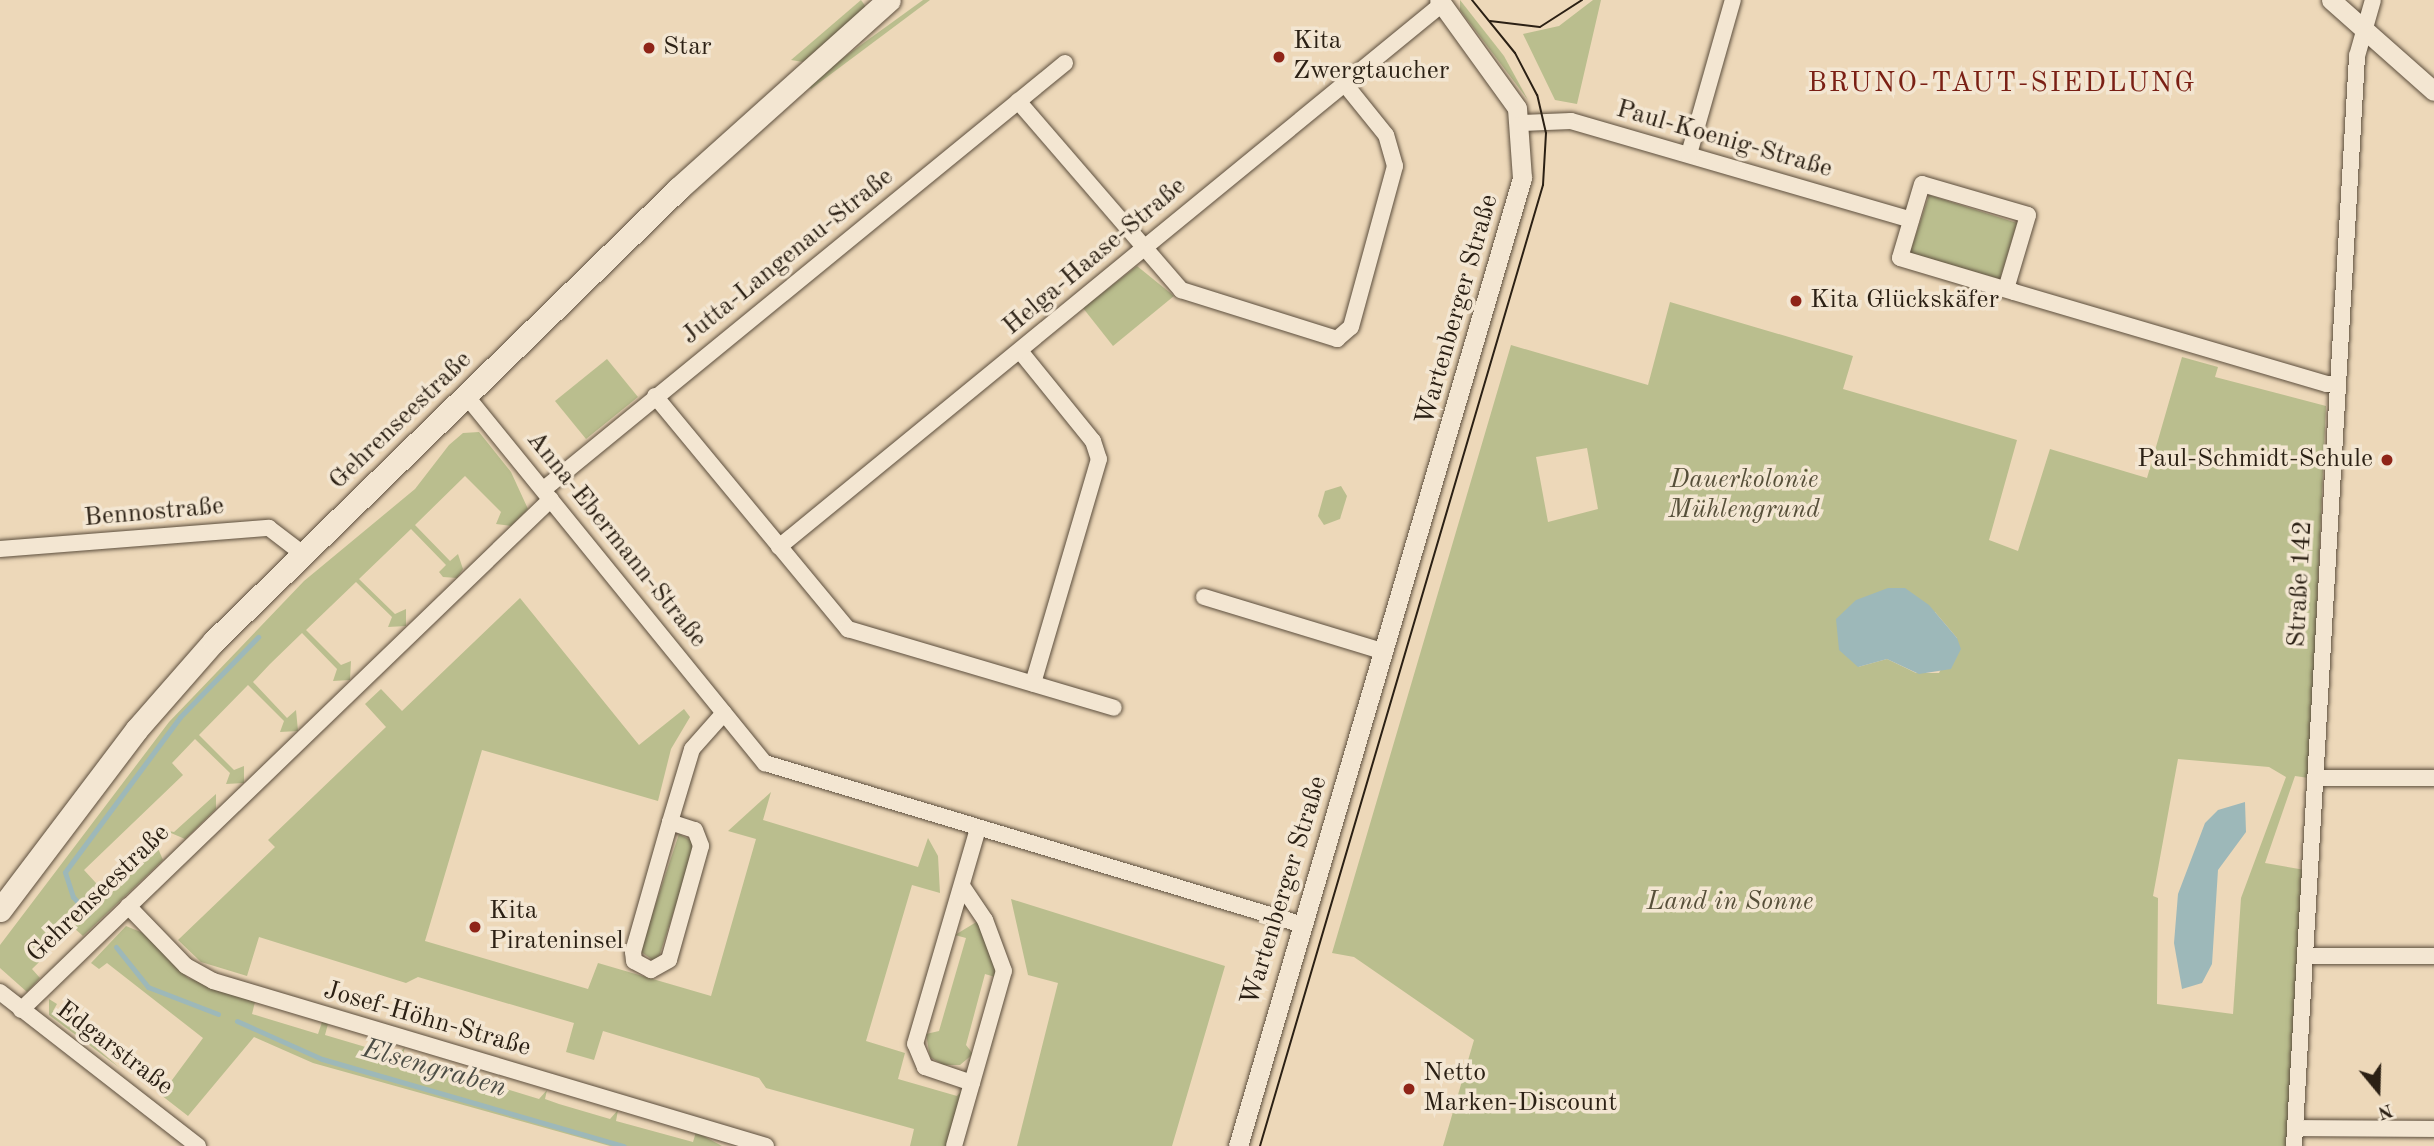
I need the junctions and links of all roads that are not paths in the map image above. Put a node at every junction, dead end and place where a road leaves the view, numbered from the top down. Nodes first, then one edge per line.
1 (1733, 0) edge
2 (2332, 0) edge
3 (2373, 0) edge
4 (1441, 2) edge
5 (890, 3) edge
6 (2362, 25) junction
7 (1065, 64) dead end
8 (1344, 83) junction
9 (2434, 91) edge
10 (1018, 102) junction
11 (1522, 123) junction
12 (1689, 154) junction
13 (1911, 220) junction
14 (1141, 250) junction
15 (2006, 289) junction
16 (1020, 351) junction
17 (2337, 384) junction
18 (655, 396) junction
19 (468, 398) junction
20 (547, 494) junction
21 (779, 547) junction
22 (0, 549) edge
23 (303, 554) junction
24 (1204, 597) dead end
25 (1385, 652) junction
26 (1033, 683) junction
27 (1114, 708) dead end
28 (724, 713) junction
29 (2315, 778) junction
30 (2434, 778) edge
31 (670, 822) junction
32 (978, 829) junction
33 (962, 886) junction
34 (128, 906) junction
35 (0, 910) edge
36 (1300, 924) junction
37 (2305, 956) junction
38 (2434, 956) edge
39 (0, 992) edge
40 (21, 1010) junction
41 (972, 1083) junction
42 (2295, 1128) junction
43 (2434, 1129) edge
44 (737, 1142) edge
45 (198, 1146) edge
46 (766, 1146) edge
47 (954, 1146) edge
48 (1238, 1146) edge
49 (2294, 1146) edge

1 - 12 street
2 - 6 street
3 - 6 street, Straße 142
4 - 8 street, Helga-Haase-Straße
4 - 11 street, Wartenberger Straße
5 - 19 main road, Gehrenseestraße
6 - 9 street
6 - 17 street, Straße 142
7 - 10 street, Jutta-Langenau-Straße
8 - 14 street, Helga-Haase-Straße
8 - 14 street
10 - 14 street
10 - 18 street, Jutta-Langenau-Straße
11 - 12 street, Paul-Koenig-Straße
11 - 25 street, Wartenberger Straße
12 - 13 street, Paul-Koenig-Straße
13 - 15 street
13 - 15 street
14 - 16 street, Helga-Haase-Straße
15 - 17 street
16 - 21 street, Helga-Haase-Straße
16 - 26 street
17 - 29 street, Straße 142
18 - 20 street, Jutta-Langenau-Straße
18 - 21 street
19 - 20 street, Anna-Ebermann-Straße
19 - 23 main road, Gehrenseestraße
20 - 28 street, Anna-Ebermann-Straße
20 - 34 street, Gehrenseestraße
21 - 26 street
22 - 23 street, Bennostraße
23 - 35 main road, Gehrenseestraße
24 - 25 street
25 - 36 street, Wartenberger Straße
26 - 27 street
28 - 31 street
28 - 32 street, Anna-Ebermann-Straße
29 - 30 street
29 - 37 street, Straße 142
31 - 31 street
32 - 33 street
32 - 36 street, Anna-Ebermann-Straße
33 - 41 street
33 - 41 street
34 - 40 street, Gehrenseestraße
34 - 44 street, Josef-Höhn-Straße
36 - 48 street, Wartenberger Straße
37 - 38 street
37 - 42 street, Straße 142
39 - 40 street, Edgarstraße
40 - 45 street, Edgarstraße
41 - 47 street
42 - 43 street
42 - 49 street, Straße 142
44 - 46 street, Josef-Höhn-Straße

